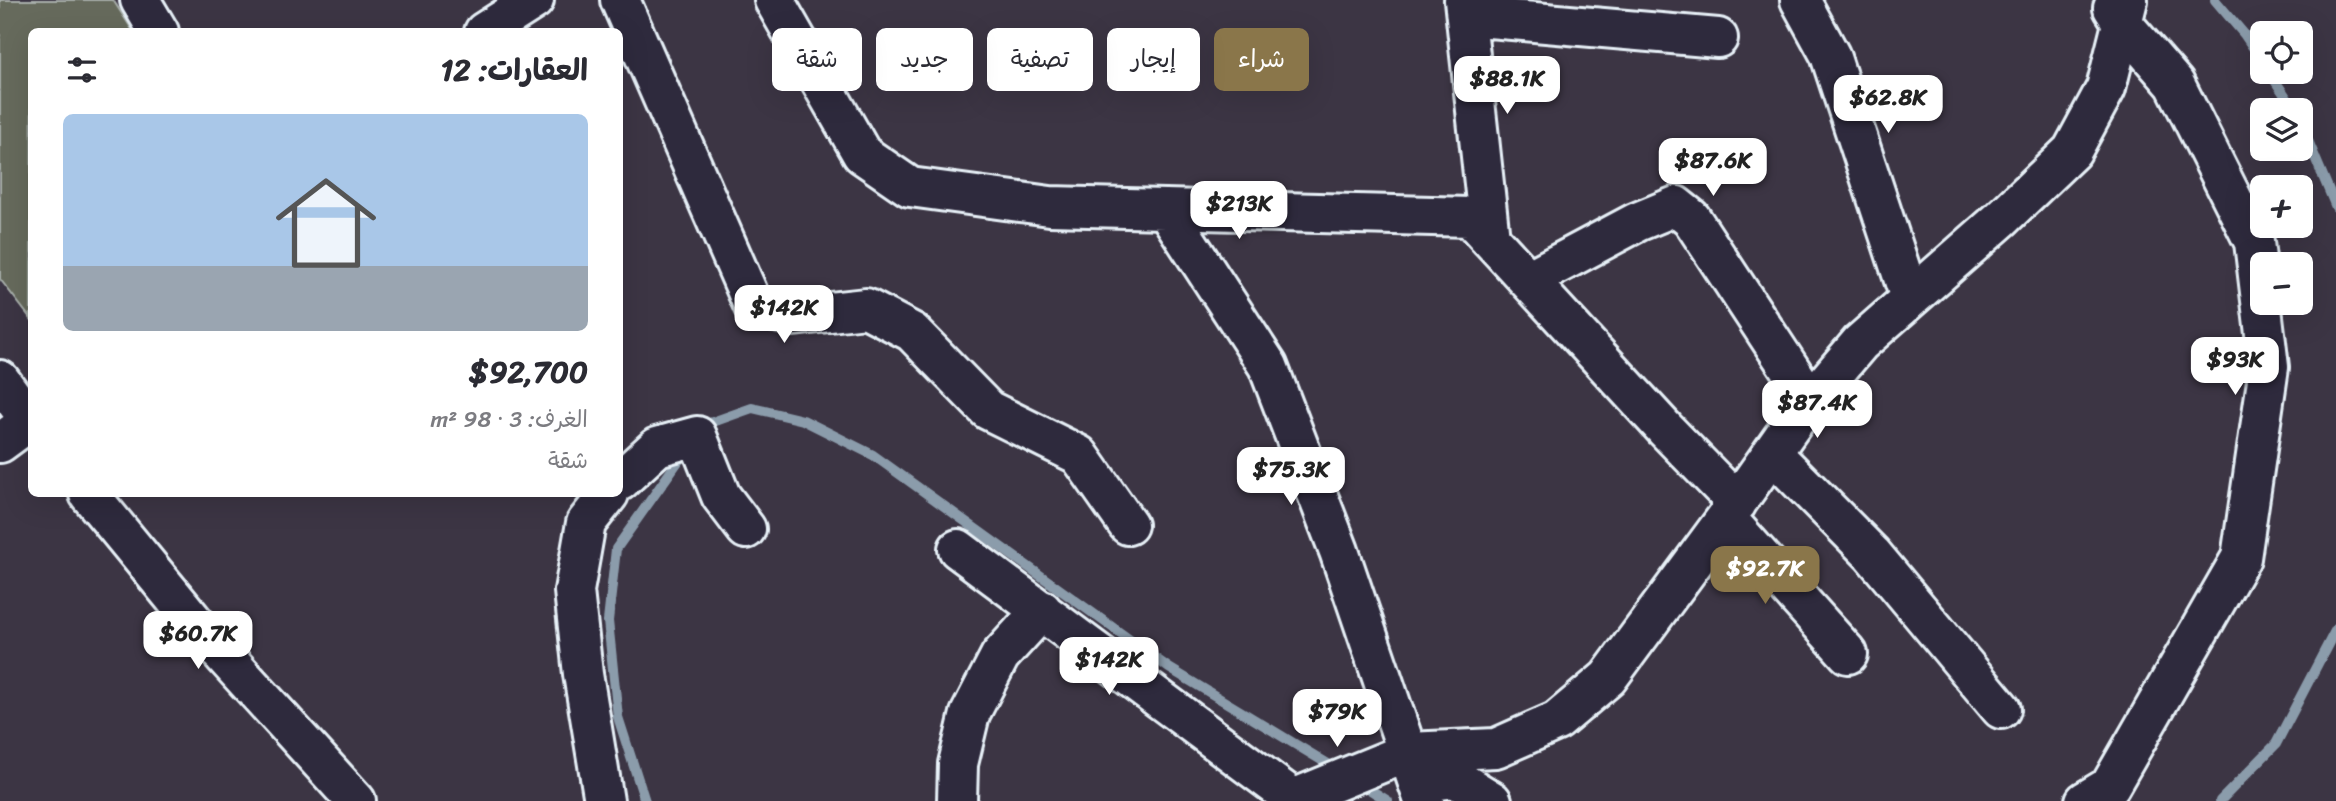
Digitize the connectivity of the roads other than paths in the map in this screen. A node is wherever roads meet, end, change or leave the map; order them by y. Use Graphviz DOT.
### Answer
graph roads {
  1 [pos="139,0"];
  2 [pos="534,0"];
  3 [pos="620,0"];
  4 [pos="774,0"];
  5 [pos="1800,0"];
  6 [pos="1465,8"];
  7 [pos="2120,8"];
  8 [pos="156,28"];
  9 [pos="490,28"];
  10 [pos="1718,38"];
  11 [pos="1166,209"];
  12 [pos="1490,239"];
  13 [pos="1528,280"];
  14 [pos="1910,298"];
  15 [pos="0,380"];
  16 [pos="1811,401"];
  17 [pos="28,417"];
  18 [pos="28,423"];
  19 [pos="0,443"];
  20 [pos="1772,453"];
  21 [pos="623,478"];
  22 [pos="91,497"];
  23 [pos="607,497"];
  24 [pos="1732,511"];
  25 [pos="1128,525"];
  26 [pos="746,529"];
  27 [pos="958,549"];
  28 [pos="1042,610"];
  29 [pos="1848,654"];
  30 [pos="2001,709"];
  31 [pos="1417,778"];
  32 [pos="1291,800"];
  33 [pos="356,801"];
  34 [pos="604,801"];
  35 [pos="957,801"];
  36 [pos="1492,801"];
  37 [pos="2085,801"];
  1 -- 8 [label="street"];
  2 -- 9 [label="street"];
  3 -- 25 [label="street"];
  4 -- 11 [label="street"];
  5 -- 14 [label="street"];
  6 -- 10 [label="street"];
  6 -- 12 [label="street"];
  7 -- 14 [label="street"];
  7 -- 37 [label="street"];
  11 -- 12 [label="street"];
  11 -- 31 [label="street"];
  12 -- 13 [label="street"];
  13 -- 16 [label="street"];
  13 -- 24 [label="street"];
  14 -- 16 [label="street"];
  15 -- 17 [label="street"];
  16 -- 20 [label="street"];
  18 -- 19 [label="street"];
  20 -- 24 [label="street"];
  20 -- 30 [label="street"];
  21 -- 26 [label="street"];
  22 -- 33 [label="street"];
  23 -- 34 [label="street"];
  24 -- 29 [label="street"];
  24 -- 31 [label="street"];
  27 -- 28 [label="street"];
  28 -- 32 [label="street"];
  28 -- 35 [label="street"];
  31 -- 32 [label="street"];
  31 -- 36 [label="street"];
}
